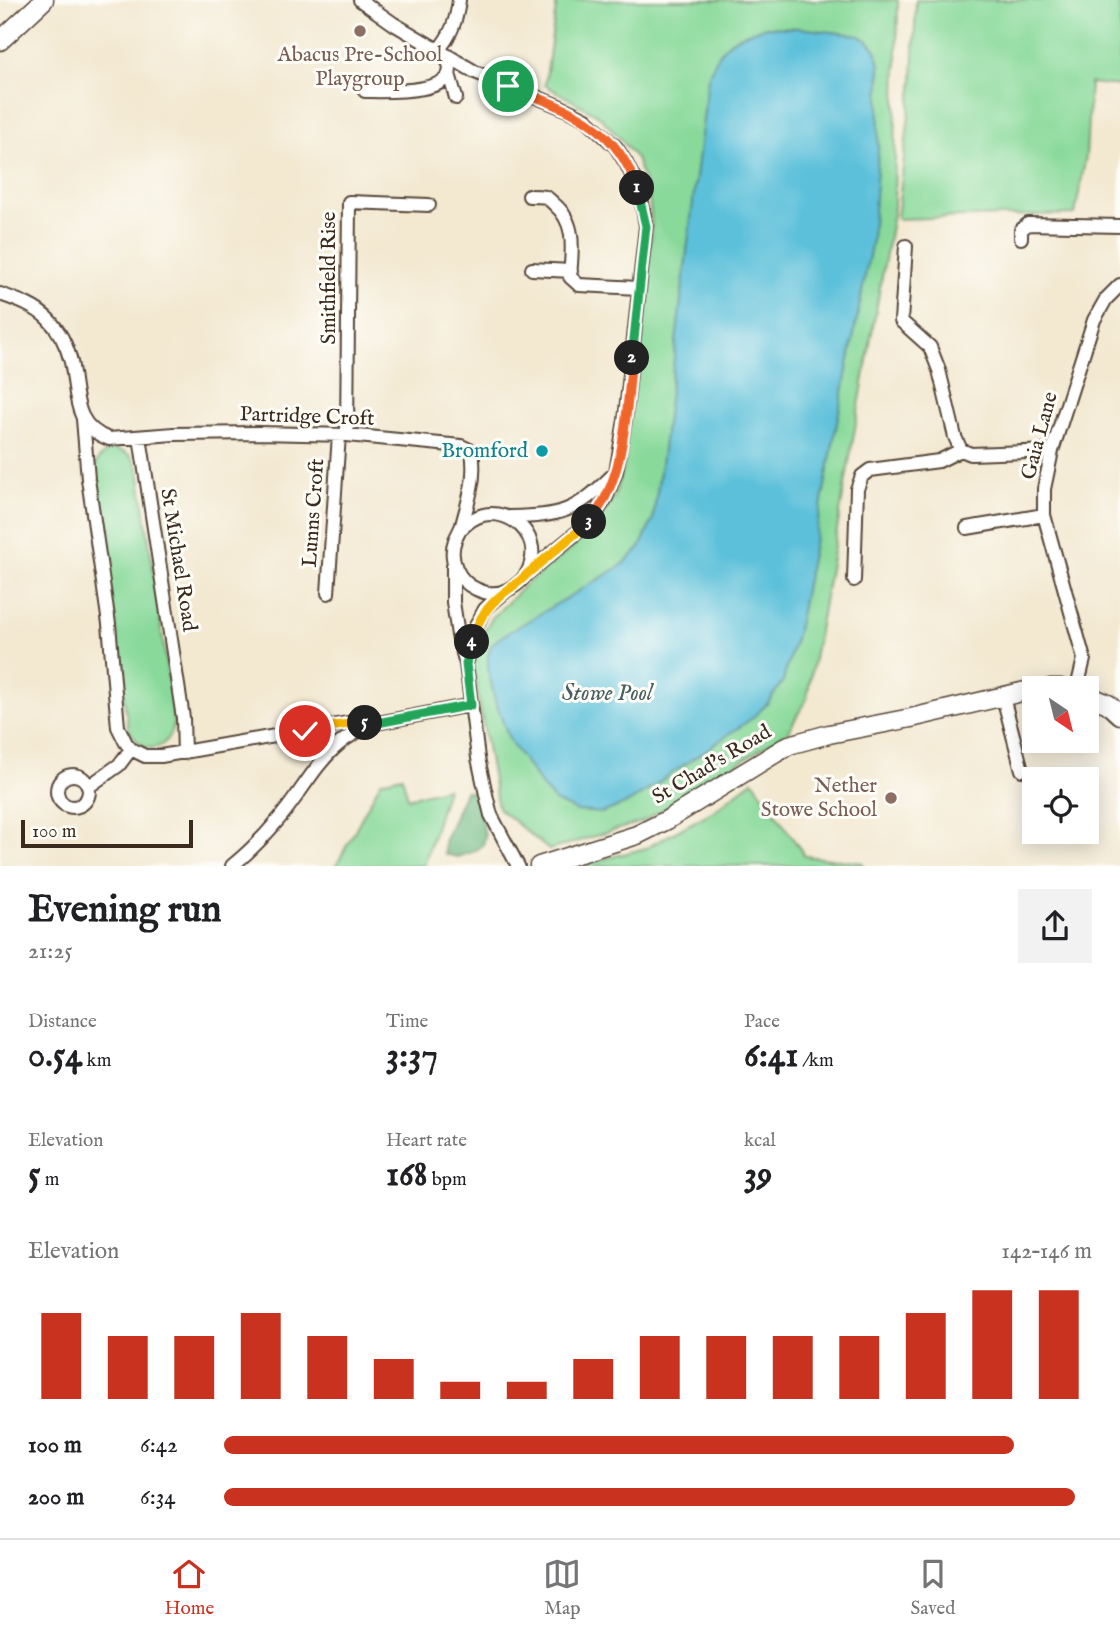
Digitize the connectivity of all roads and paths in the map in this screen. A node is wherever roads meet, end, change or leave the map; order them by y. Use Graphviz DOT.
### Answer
graph roads {
  1 [pos="44,0"];
  2 [pos="360,0"];
  3 [pos="459,0"];
  4 [pos="0,41"];
  5 [pos="440,52"];
  6 [pos="449,74"];
  7 [pos="365,91"];
  8 [pos="456,98"];
  9 [pos="529,196"];
  10 [pos="429,205"];
  11 [pos="1120,226"];
  12 [pos="1021,238"];
  13 [pos="906,246"];
  14 [pos="532,269"];
  15 [pos="571,271"];
  16 [pos="1120,285"];
  17 [pos="639,288"];
  18 [pos="0,294"];
  19 [pos="83,418"];
  20 [pos="343,435"];
  21 [pos="140,437"];
  22 [pos="961,450"];
  23 [pos="1052,451"];
  24 [pos="616,472"];
  25 [pos="471,488"];
  26 [pos="488,515"];
  27 [pos="1044,515"];
  28 [pos="510,517"];
  29 [pos="967,528"];
  30 [pos="461,529"];
  31 [pos="453,562"];
  32 [pos="527,574"];
  33 [pos="854,580"];
  34 [pos="506,591"];
  35 [pos="328,593"];
  36 [pos="466,664"];
  37 [pos="1079,676"];
  38 [pos="1022,692"];
  39 [pos="1003,697"];
  40 [pos="1099,700"];
  41 [pos="471,705"];
  42 [pos="1120,715"];
  43 [pos="372,724"];
  44 [pos="305,731"];
  45 [pos="131,750"];
  46 [pos="184,752"];
  47 [pos="325,758"];
  48 [pos="1022,770"];
  49 [pos="88,787"];
  50 [pos="232,866"];
  51 [pos="518,866"];
  52 [pos="539,866"];
  1 -- 4 [label="street"];
  2 -- 5 [label="street"];
  3 -- 5 [label="street"];
  5 -- 6 [label="street"];
  5 -- 17 [label="street"];
  6 -- 7 [label="street"];
  6 -- 8 [label="street"];
  9 -- 15 [label="street"];
  10 -- 20 [label="street, Smithfield Rise"];
  11 -- 12 [label="street"];
  13 -- 22 [label="street"];
  14 -- 15 [label="street"];
  15 -- 17 [label="street"];
  16 -- 23 [label="street, Gaia Lane"];
  17 -- 24 [label="street"];
  18 -- 19 [label="street"];
  19 -- 21 [label="street"];
  19 -- 45 [label="street"];
  20 -- 21 [label="street, Partridge Croft"];
  20 -- 25 [label="street, Partridge Croft"];
  20 -- 35 [label="street, Lunns Croft"];
  21 -- 46 [label="street, St Michael Road"];
  22 -- 23 [label="street"];
  22 -- 33 [label="street"];
  23 -- 27 [label="street, Gaia Lane"];
  24 -- 28 [label="street"];
  24 -- 32 [label="street"];
  25 -- 26 [label="street"];
  25 -- 30 [label="street"];
  26 -- 28 [label="street"];
  26 -- 30 [label="street"];
  27 -- 29 [label="street"];
  27 -- 37 [label="street, Gaia Lane"];
  28 -- 32 [label="street"];
  30 -- 31 [label="street"];
  31 -- 34 [label="street"];
  31 -- 36 [label="street"];
  32 -- 34 [label="street"];
  34 -- 36 [label="street"];
  36 -- 41 [label="street"];
  38 -- 39 [label="street, St Chad's Road"];
  39 -- 48 [label="street"];
  39 -- 52 [label="street, St Chad's Road"];
  40 -- 42 [label="street"];
  41 -- 43 [label="street"];
  41 -- 51 [label="street"];
  43 -- 44 [label="street"];
  43 -- 47 [label="street"];
  44 -- 46 [label="street"];
  44 -- 47 [label="street"];
  45 -- 46 [label="street"];
  45 -- 49 [label="street"];
  47 -- 50 [label="street"];
}
